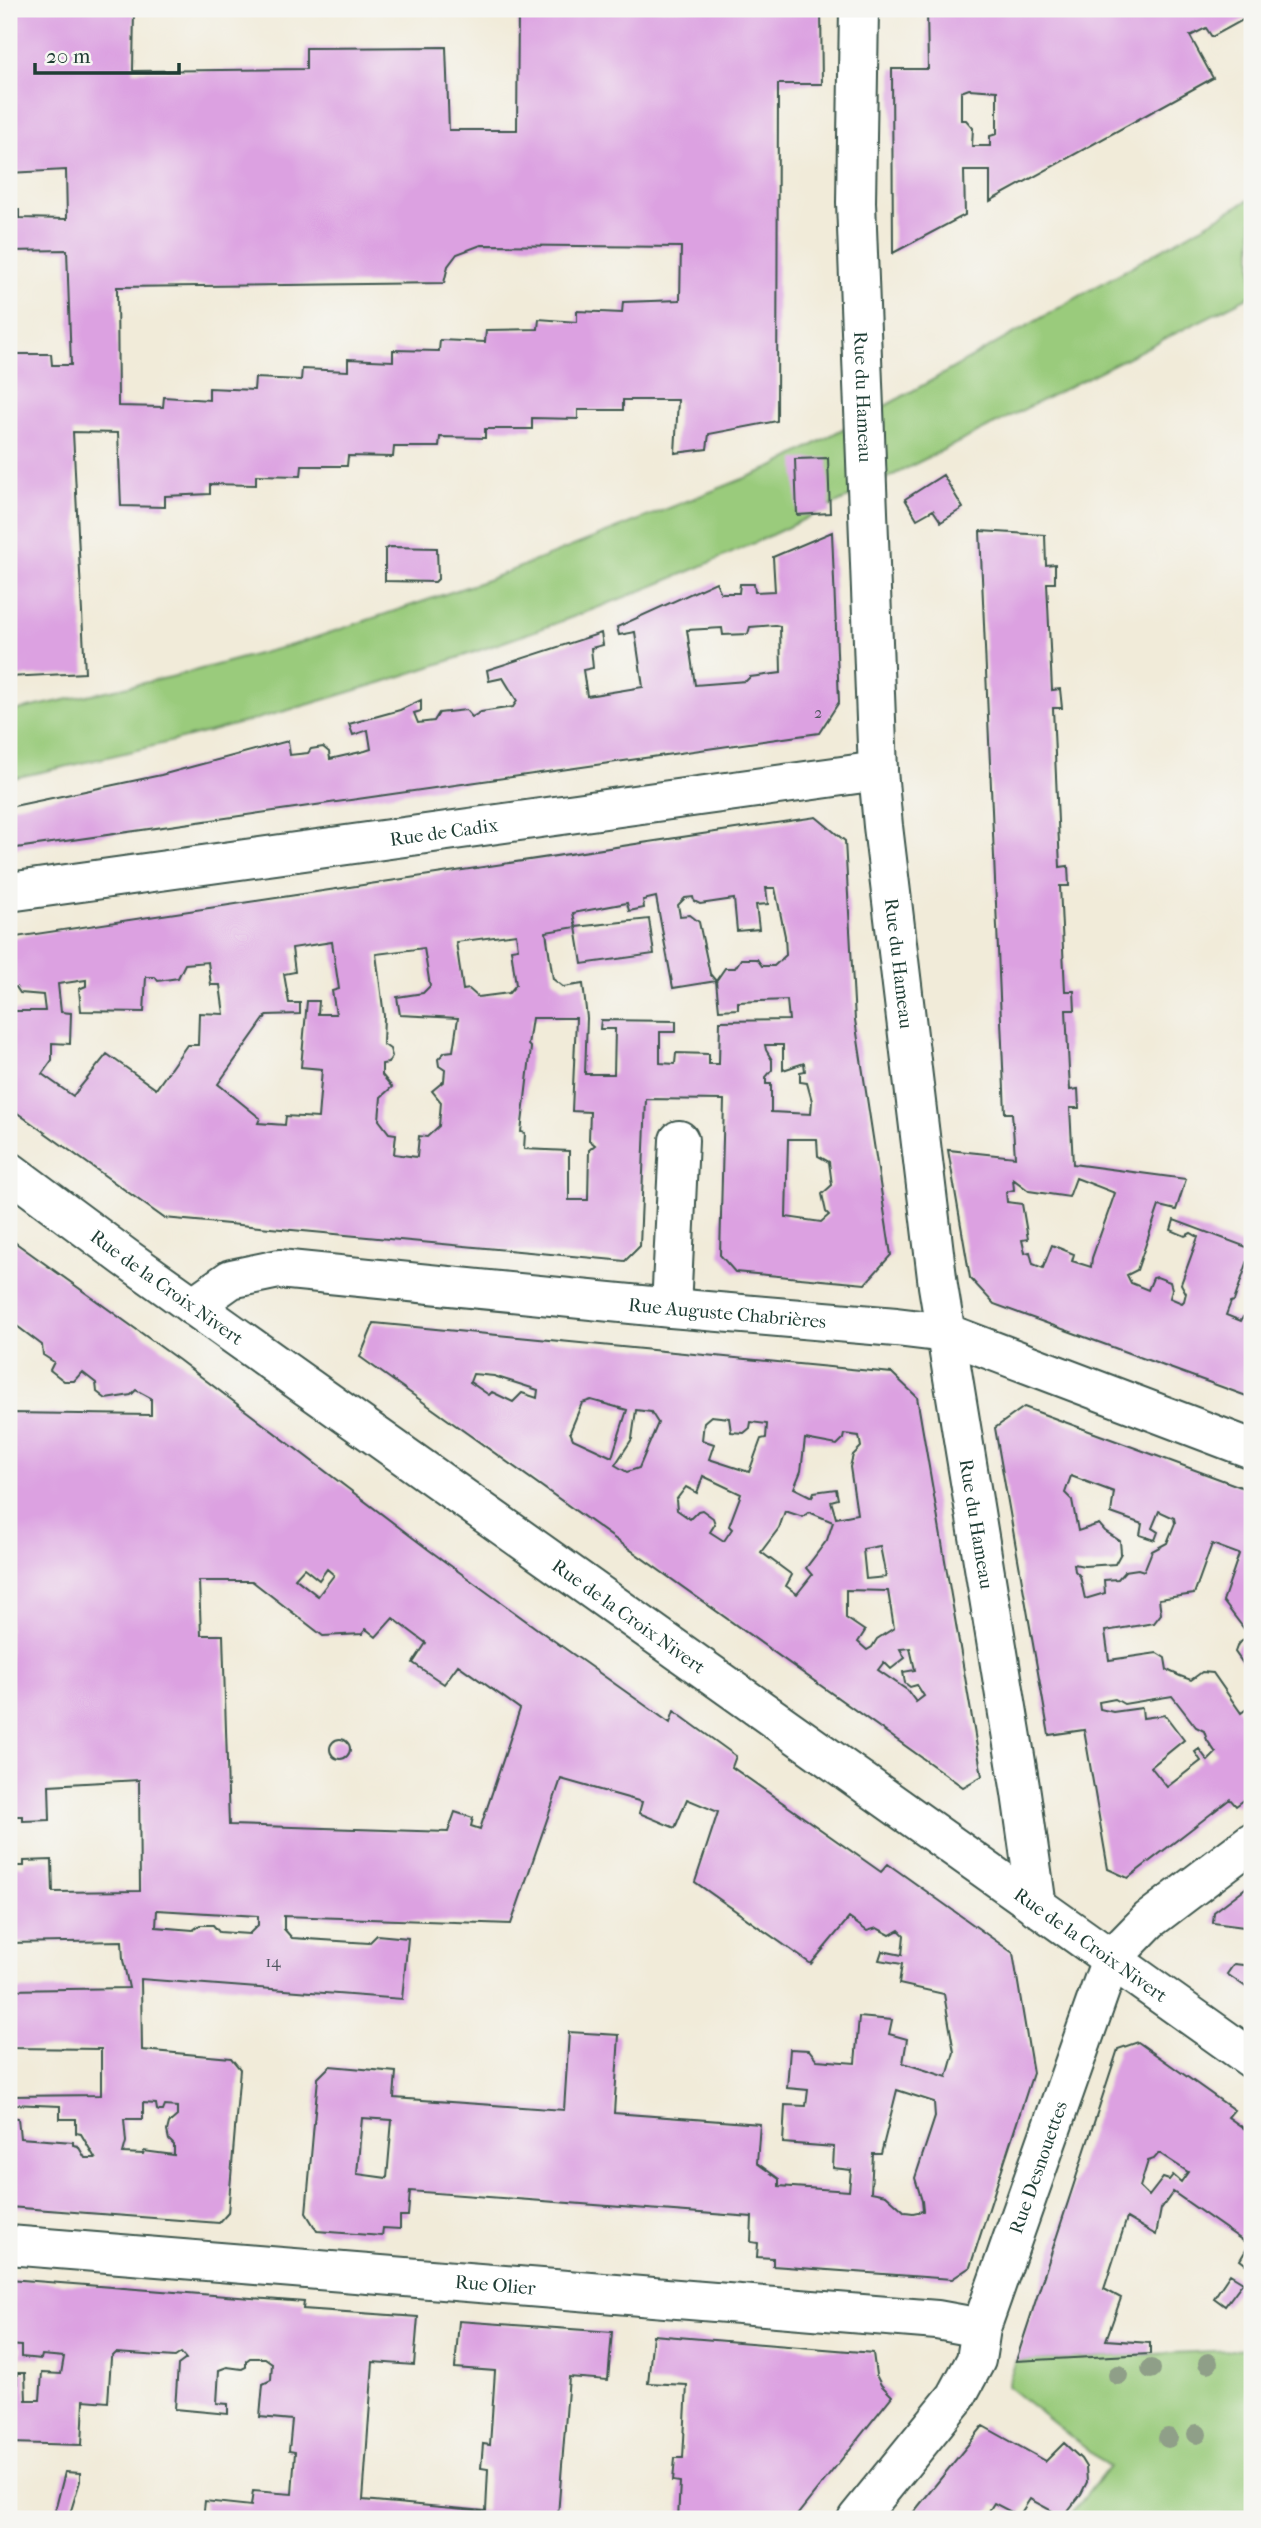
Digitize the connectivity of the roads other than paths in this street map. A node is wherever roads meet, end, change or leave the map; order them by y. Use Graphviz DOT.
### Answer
graph roads {
  1 [pos="859,9"];
  2 [pos="878,771"];
  3 [pos="9,892"];
  4 [pos="679,1140"];
  5 [pos="9,1171"];
  6 [pos="193,1306"];
  7 [pos="671,1308"];
  8 [pos="946,1333"];
  9 [pos="1252,1449"];
  10 [pos="1252,1842"];
  11 [pos="1037,1907"];
  12 [pos="1111,1959"];
  13 [pos="1252,2059"];
  14 [pos="9,2245"];
  15 [pos="981,2329"];
  16 [pos="857,2519"];
  1 -- 2 [label="street, Rue du Hameau"];
  2 -- 3 [label="street, Rue de Cadix"];
  2 -- 8 [label="street, Rue du Hameau"];
  4 -- 7 [label="street"];
  5 -- 6 [label="street, Rue de la Croix Nivert"];
  6 -- 7 [label="street, Rue Auguste Chabrières"];
  6 -- 11 [label="street, Rue de la Croix Nivert"];
  7 -- 8 [label="street, Rue Auguste Chabrières"];
  8 -- 9 [label="street, Rue Auguste Chabrières"];
  8 -- 11 [label="street, Rue du Hameau"];
  10 -- 12 [label="street, Rue Desnouettes"];
  11 -- 12 [label="street, Rue de la Croix Nivert"];
  12 -- 13 [label="street, Rue de la Croix Nivert"];
  12 -- 15 [label="street, Rue Desnouettes"];
  14 -- 15 [label="street, Rue Olier"];
  15 -- 16 [label="street, Rue Desnouettes"];
}
